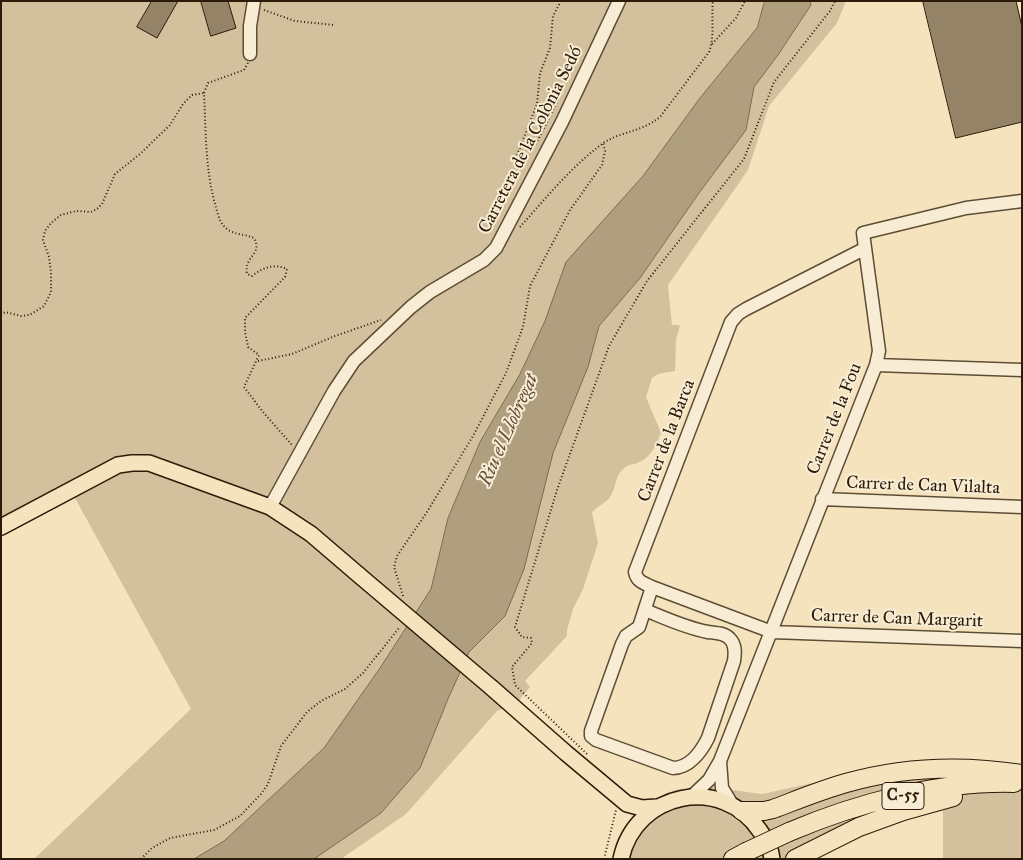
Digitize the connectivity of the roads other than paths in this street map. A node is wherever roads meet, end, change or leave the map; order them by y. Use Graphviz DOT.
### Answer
graph roads {
  1 [pos="619,1"];
  2 [pos="253,2"];
  3 [pos="250,54"];
  4 [pos="1022,201"];
  5 [pos="864,250"];
  6 [pos="876,365"];
  7 [pos="1022,370"];
  8 [pos="822,499"];
  9 [pos="1022,507"];
  10 [pos="270,508"];
  11 [pos="1,527"];
  12 [pos="652,587"];
  13 [pos="644,610"];
  14 [pos="772,632"];
  15 [pos="1022,641"];
  16 [pos="720,761"];
  17 [pos="1022,774"];
  18 [pos="1022,783"];
  19 [pos="1022,790"];
  20 [pos="691,797"];
  21 [pos="619,798"];
  22 [pos="657,807"];
  23 [pos="738,808"];
  24 [pos="631,833"];
  25 [pos="740,855"];
  26 [pos="621,859"];
  27 [pos="772,859"];
  28 [pos="795,859"];
  1 -- 10 [label="street, Carretera de la Colònia Sedó"];
  2 -- 3 [label="street"];
  4 -- 5 [label="street, Carrer de la Fou"];
  5 -- 6 [label="street, Carrer de la Fou"];
  5 -- 12 [label="street, Carrer de la Barca"];
  6 -- 7 [label="street"];
  6 -- 8 [label="street, Carrer de la Fou"];
  8 -- 9 [label="street, Carrer de Can Vilalta"];
  8 -- 14 [label="street, Carrer de la Fou"];
  10 -- 11 [label="main road"];
  10 -- 21 [label="main road, bridge"];
  12 -- 13 [label="street"];
  12 -- 14 [label="street, Carrer de la Barca"];
  13 -- 13 [label="street"];
  14 -- 15 [label="street, Carrer de Can Margarit"];
  14 -- 16 [label="street, Carrer de la Fou"];
  16 -- 20 [label="street, Carrer de la Fou"];
  16 -- 23 [label="street, Carrer de la Fou"];
  17 -- 23 [label="highway"];
  18 -- 25 [label="highway, C-55, bridge"];
  19 -- 28 [label="highway"];
  20 -- 22 [label="main road"];
  20 -- 23 [label="main road"];
  21 -- 22 [label="main road"];
  21 -- 24 [label="main road"];
  22 -- 24 [label="main road"];
  23 -- 27 [label="main road"];
  24 -- 26 [label="main road"];
}
